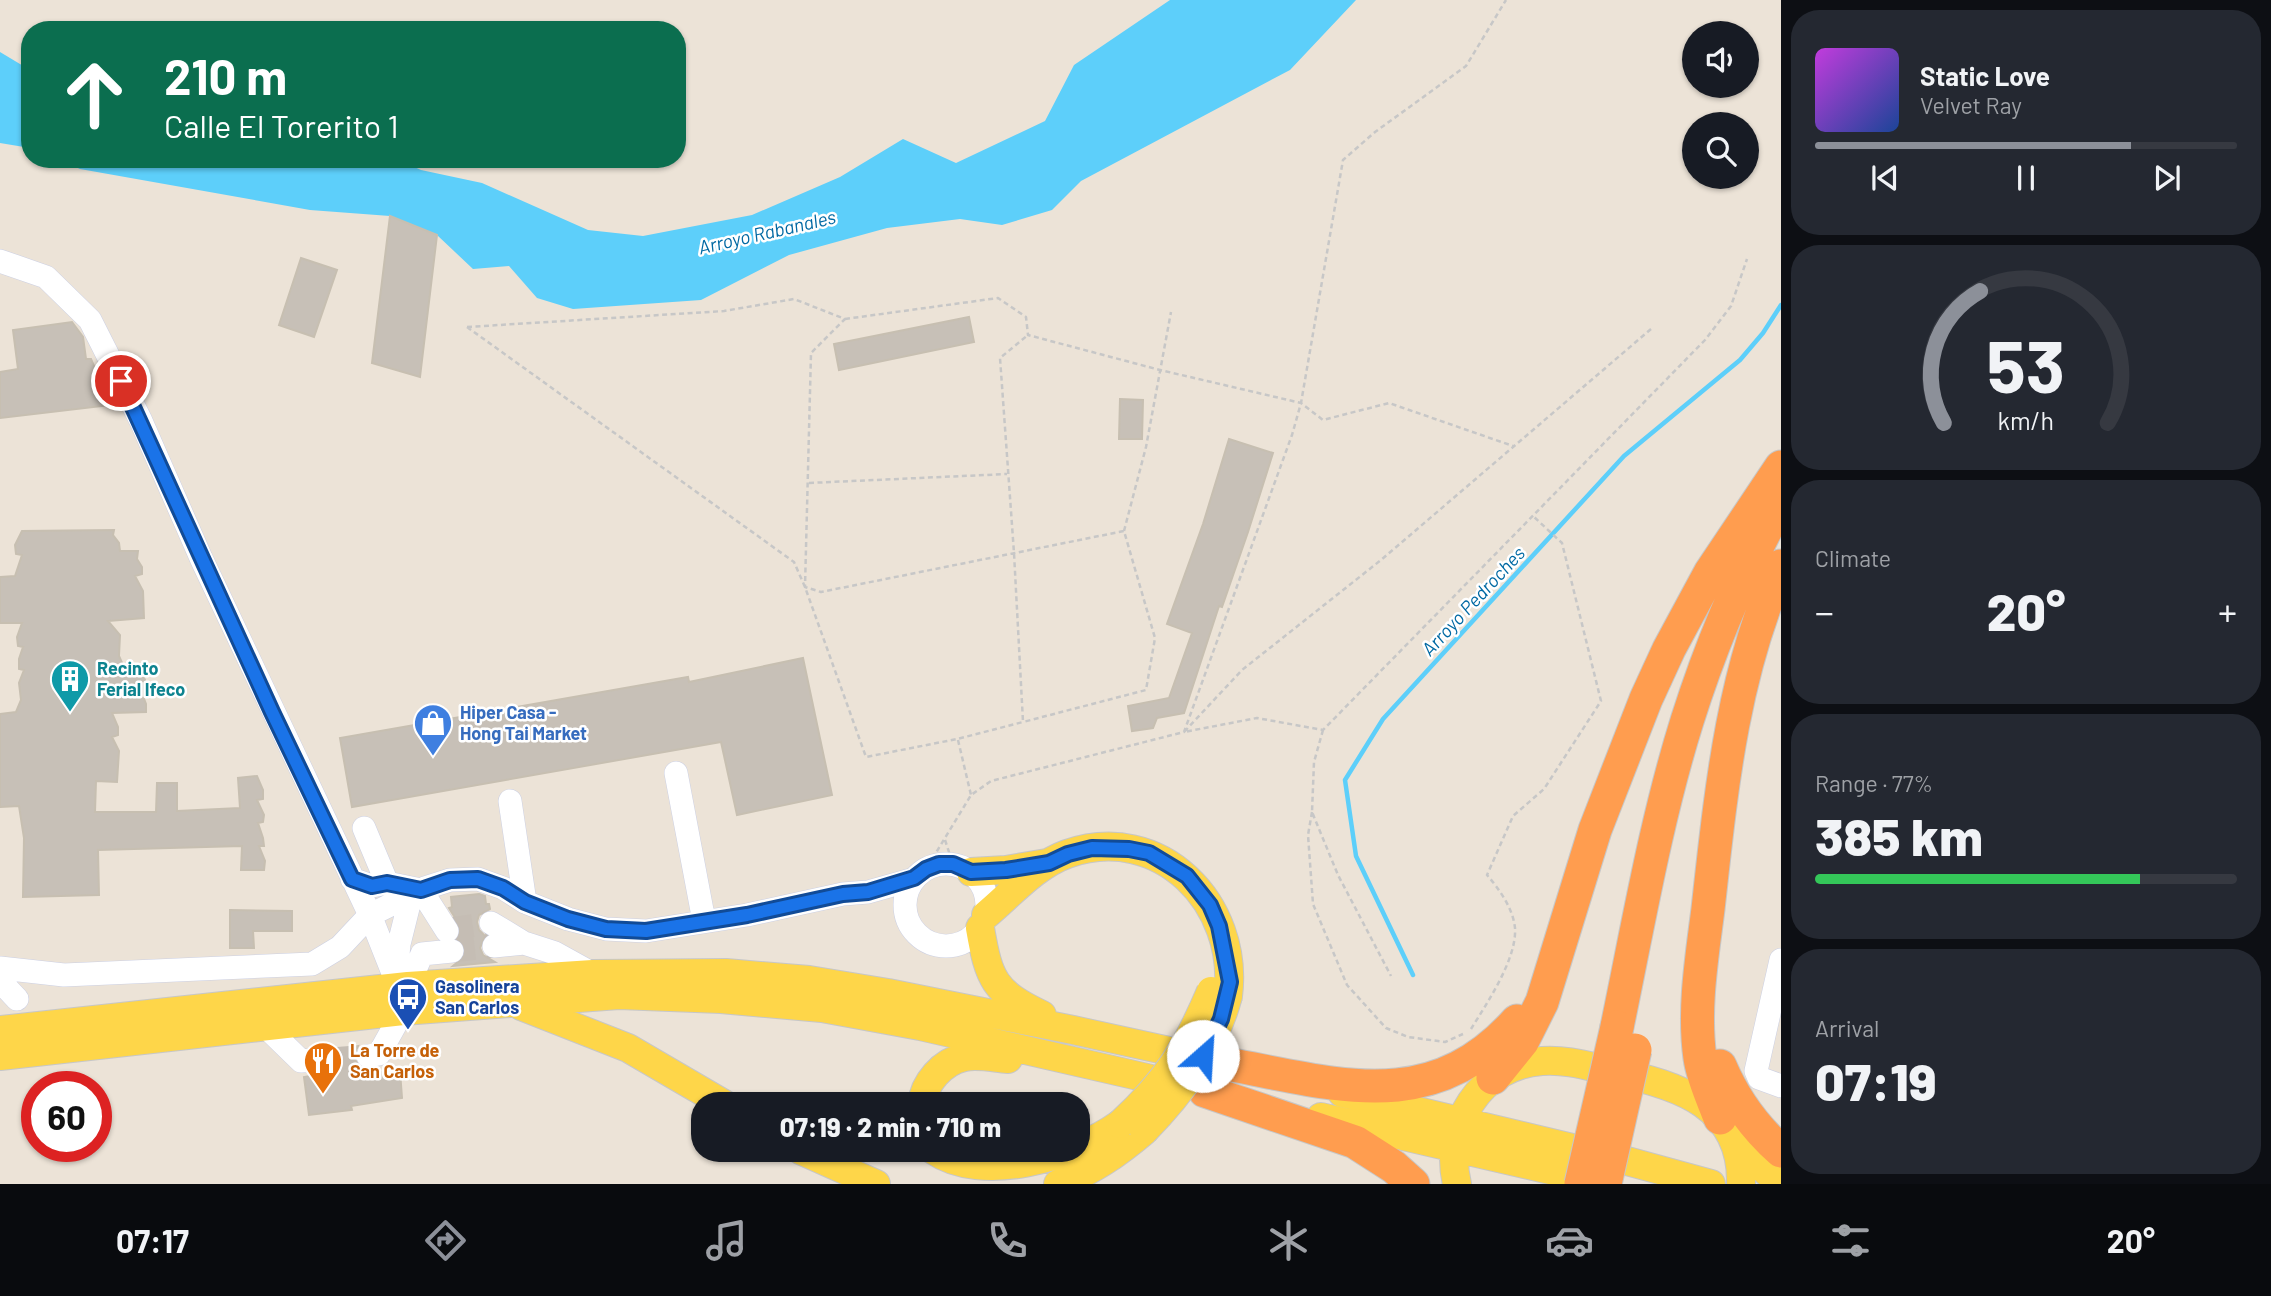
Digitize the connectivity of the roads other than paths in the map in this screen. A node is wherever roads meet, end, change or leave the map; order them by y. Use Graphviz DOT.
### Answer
graph roads {
  1 [pos="0,261"];
  2 [pos="1781,467"];
  3 [pos="1781,502"];
  4 [pos="1781,545"];
  5 [pos="1781,566"];
  6 [pos="676,773"];
  7 [pos="510,801"];
  8 [pos="364,828"];
  9 [pos="1049,863"];
  10 [pos="962,868"];
  11 [pos="920,874"];
  12 [pos="352,879"];
  13 [pos="387,883"];
  14 [pos="868,892"];
  15 [pos="416,893"];
  16 [pos="525,902"];
  17 [pos="905,908"];
  18 [pos="370,915"];
  19 [pos="704,921"];
  20 [pos="983,922"];
  21 [pos="492,935"];
  22 [pos="1781,960"];
  23 [pos="0,968"];
  24 [pos="593,974"];
  25 [pos="0,981"];
  26 [pos="1549,981"];
  27 [pos="401,991"];
  28 [pos="1699,995"];
  29 [pos="17,999"];
  30 [pos="512,1003"];
  31 [pos="265,1026"];
  32 [pos="4,1028"];
  33 [pos="1073,1030"];
  34 [pos="1628,1030"];
  35 [pos="0,1056"];
  36 [pos="368,1056"];
  37 [pos="1059,1056"];
  38 [pos="331,1059"];
  39 [pos="1227,1064"];
  40 [pos="1493,1078"];
  41 [pos="1781,1086"];
  42 [pos="1205,1091"];
  43 [pos="703,1092"];
  44 [pos="926,1092"];
  45 [pos="1355,1125"];
  46 [pos="1725,1125"];
  47 [pos="1132,1128"];
  48 [pos="1457,1136"];
  49 [pos="1090,1145"];
  50 [pos="1781,1151"];
  51 [pos="827,1162"];
  52 [pos="946,1162"];
  53 [pos="1048,1162"];
  54 [pos="1781,1183"];
  55 [pos="876,1184"];
  56 [pos="1058,1184"];
  57 [pos="1413,1184"];
  58 [pos="1450,1184"];
  59 [pos="1457,1184"];
  60 [pos="1581,1184"];
  61 [pos="1605,1184"];
  62 [pos="1612,1184"];
  63 [pos="1712,1184"];
  64 [pos="1741,1184"];
  1 -- 12 [label="street"];
  2 -- 26 [label="highway"];
  3 -- 34 [label="highway"];
  4 -- 34 [label="highway"];
  5 -- 28 [label="highway"];
  6 -- 19 [label="street"];
  7 -- 16 [label="street"];
  8 -- 13 [label="street"];
  9 -- 10 [label="main road"];
  9 -- 20 [label="main road"];
  9 -- 47 [label="main road, bridge"];
  10 -- 11 [label="street"];
  10 -- 20 [label="street"];
  11 -- 14 [label="street"];
  11 -- 17 [label="street"];
  12 -- 13 [label="street"];
  12 -- 18 [label="street"];
  13 -- 15 [label="street"];
  14 -- 17 [label="street"];
  14 -- 19 [label="street"];
  15 -- 16 [label="street"];
  15 -- 18 [label="street"];
  15 -- 27 [label="street"];
  15 -- 27 [label="street"];
  16 -- 19 [label="street"];
  17 -- 20 [label="street"];
  18 -- 23 [label="street"];
  18 -- 27 [label="street"];
  20 -- 33 [label="main road"];
  21 -- 24 [label="street"];
  22 -- 41 [label="street"];
  24 -- 27 [label="main road"];
  24 -- 33 [label="main road"];
  25 -- 29 [label="street"];
  26 -- 39 [label="highway"];
  26 -- 40 [label="highway"];
  27 -- 30 [label="main road"];
  27 -- 31 [label="main road"];
  27 -- 32 [label="main road"];
  27 -- 36 [label="street"];
  28 -- 46 [label="highway"];
  28 -- 50 [label="highway"];
  30 -- 37 [label="main road"];
  30 -- 43 [label="main road"];
  31 -- 35 [label="main road"];
  31 -- 38 [label="street"];
  33 -- 39 [label="main road"];
  34 -- 60 [label="highway, bridge"];
  34 -- 61 [label="highway, bridge"];
  37 -- 42 [label="main road"];
  37 -- 44 [label="main road"];
  39 -- 48 [label="main road"];
  40 -- 46 [label="main road"];
  40 -- 48 [label="main road"];
  42 -- 45 [label="main road"];
  42 -- 57 [label="highway"];
  45 -- 48 [label="main road"];
  45 -- 58 [label="main road"];
  46 -- 54 [label="main road"];
  46 -- 64 [label="main road"];
  47 -- 49 [label="main road"];
  47 -- 56 [label="main road"];
  48 -- 59 [label="main road"];
  48 -- 62 [label="main road"];
  48 -- 63 [label="main road"];
  51 -- 55 [label="main road"];
  52 -- 53 [label="main road"];
}
